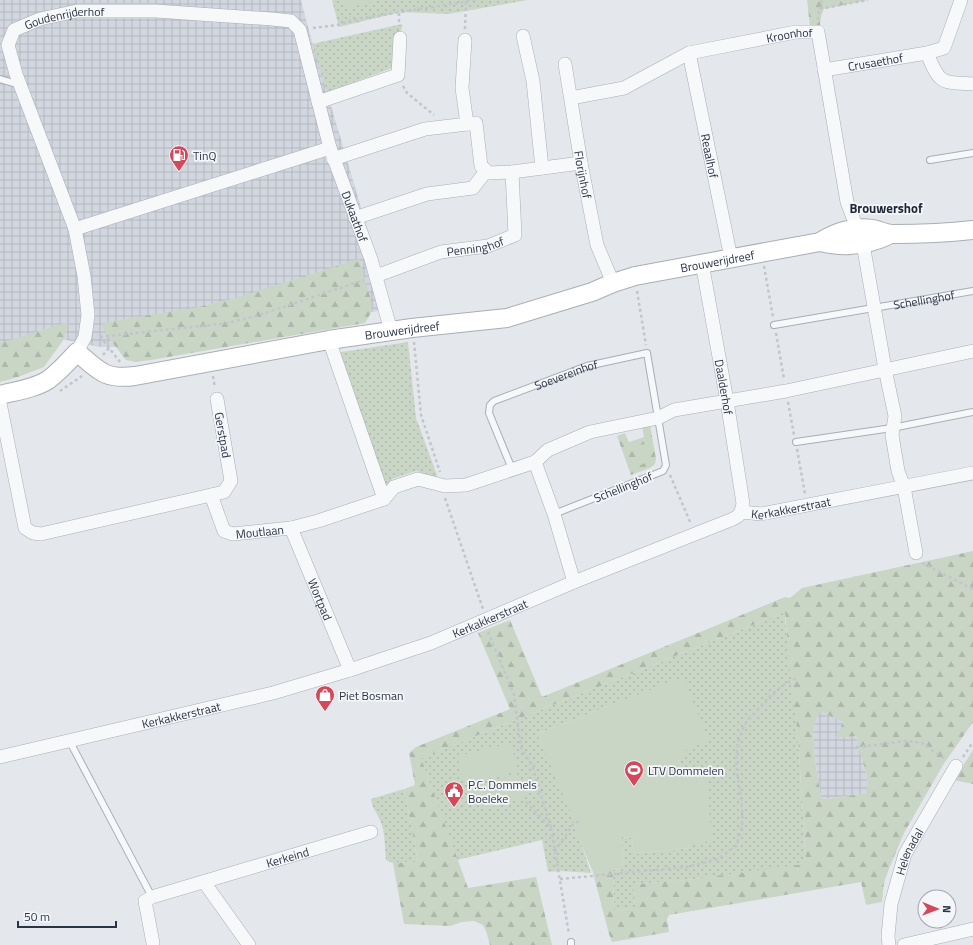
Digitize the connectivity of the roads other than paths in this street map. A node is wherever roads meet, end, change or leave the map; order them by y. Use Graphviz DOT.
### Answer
graph roads {
  1 [pos="961,0"];
  2 [pos="300,30"];
  3 [pos="523,36"];
  4 [pos="400,38"];
  5 [pos="464,40"];
  6 [pos="688,53"];
  7 [pos="927,54"];
  8 [pos="565,64"];
  9 [pos="824,70"];
  10 [pos="0,79"];
  11 [pos="973,84"];
  12 [pos="20,85"];
  13 [pos="571,98"];
  14 [pos="318,102"];
  15 [pos="467,124"];
  16 [pos="331,153"];
  17 [pos="973,153"];
  18 [pos="930,160"];
  19 [pos="581,163"];
  20 [pos="542,168"];
  21 [pos="486,170"];
  22 [pos="512,172"];
  23 [pos="356,218"];
  24 [pos="75,229"];
  25 [pos="973,230"];
  26 [pos="860,236"];
  27 [pos="731,258"];
  28 [pos="702,263"];
  29 [pos="376,276"];
  30 [pos="613,283"];
  31 [pos="973,291"];
  32 [pos="874,306"];
  33 [pos="774,325"];
  34 [pos="391,331"];
  35 [pos="329,340"];
  36 [pos="973,351"];
  37 [pos="77,352"];
  38 [pos="885,369"];
  39 [pos="0,395"];
  40 [pos="217,399"];
  41 [pos="727,401"];
  42 [pos="0,403"];
  43 [pos="973,412"];
  44 [pos="658,418"];
  45 [pos="892,428"];
  46 [pos="796,442"];
  47 [pos="535,462"];
  48 [pos="512,469"];
  49 [pos="973,473"];
  50 [pos="904,487"];
  51 [pos="211,495"];
  52 [pos="384,499"];
  53 [pos="741,512"];
  54 [pos="554,514"];
  55 [pos="291,528"];
  56 [pos="917,557"];
  57 [pos="574,582"];
  58 [pos="350,670"];
  59 [pos="69,740"];
  60 [pos="0,757"];
  61 [pos="956,766"];
  62 [pos="371,832"];
  63 [pos="204,882"];
  64 [pos="152,897"];
  65 [pos="973,929"];
  66 [pos="153,943"];
  67 [pos="249,945"];
  68 [pos="889,945"];
  69 [pos="904,945"];
  1 -- 7 [label="street, Crusaethof"];
  2 -- 12 [label="street, Goudenrijderhof"];
  2 -- 14 [label="street, Dukaathof"];
  3 -- 20 [label="street"];
  4 -- 14 [label="street"];
  5 -- 15 [label="street"];
  6 -- 9 [label="street, Kroonhof"];
  6 -- 13 [label="street, Kroonhof"];
  6 -- 27 [label="street, Reaalhof"];
  7 -- 9 [label="street, Crusaethof"];
  7 -- 11 [label="street"];
  8 -- 13 [label="street, Florijnhof"];
  9 -- 26 [label="street, Kroonhof"];
  10 -- 12 [label="lane"];
  12 -- 24 [label="street, Goudenrijderhof"];
  13 -- 19 [label="street, Florijnhof"];
  14 -- 16 [label="street, Dukaathof"];
  15 -- 16 [label="street"];
  15 -- 21 [label="street"];
  16 -- 23 [label="street, Dukaathof"];
  16 -- 24 [label="street"];
  17 -- 18 [label="lane"];
  19 -- 20 [label="street"];
  19 -- 30 [label="street, Florijnhof"];
  20 -- 22 [label="street"];
  21 -- 22 [label="street"];
  21 -- 23 [label="street"];
  22 -- 29 [label="street, Penninghof"];
  23 -- 29 [label="street, Dukaathof"];
  24 -- 37 [label="street, Goudenrijderhof"];
  25 -- 26 [label="street, Brouwerijdreef"];
  26 -- 27 [label="street, Brouwerijdreef"];
  26 -- 32 [label="street"];
  27 -- 28 [label="street, Brouwerijdreef"];
  28 -- 30 [label="street, Brouwerijdreef"];
  28 -- 41 [label="street, Daalderhof"];
  29 -- 34 [label="street, Dukaathof"];
  30 -- 34 [label="street, Brouwerijdreef"];
  31 -- 32 [label="lane, Schellinghof"];
  32 -- 33 [label="lane, Schellinghof"];
  32 -- 38 [label="street"];
  34 -- 35 [label="street, Brouwerijdreef"];
  35 -- 37 [label="street, Brouwerijdreef"];
  35 -- 52 [label="street"];
  36 -- 38 [label="street"];
  37 -- 39 [label="street"];
  38 -- 41 [label="street"];
  38 -- 45 [label="street"];
  40 -- 51 [label="street, Gerstpad"];
  41 -- 44 [label="street"];
  41 -- 53 [label="street, Daalderhof"];
  42 -- 51 [label="street"];
  43 -- 45 [label="lane"];
  44 -- 47 [label="street"];
  44 -- 48 [label="lane, Soevereinhof"];
  44 -- 54 [label="lane, Schellinghof"];
  45 -- 46 [label="lane"];
  45 -- 50 [label="street"];
  47 -- 48 [label="street"];
  47 -- 54 [label="street"];
  48 -- 52 [label="street"];
  49 -- 50 [label="street, Kerkakkerstraat"];
  50 -- 53 [label="street, Kerkakkerstraat"];
  50 -- 56 [label="street"];
  51 -- 55 [label="street, Moutlaan"];
  52 -- 55 [label="street, Moutlaan"];
  53 -- 57 [label="street, Kerkakkerstraat"];
  54 -- 57 [label="street"];
  55 -- 58 [label="street, Wortpad"];
  57 -- 58 [label="street, Kerkakkerstraat"];
  58 -- 59 [label="street, Kerkakkerstraat"];
  59 -- 60 [label="street, Kerkakkerstraat"];
  59 -- 64 [label="lane"];
  61 -- 68 [label="street, Helenadal"];
  62 -- 63 [label="street, Kerkeind"];
  63 -- 64 [label="street, Kerkeind"];
  63 -- 67 [label="street"];
  64 -- 66 [label="street"];
  65 -- 69 [label="street"];
}
